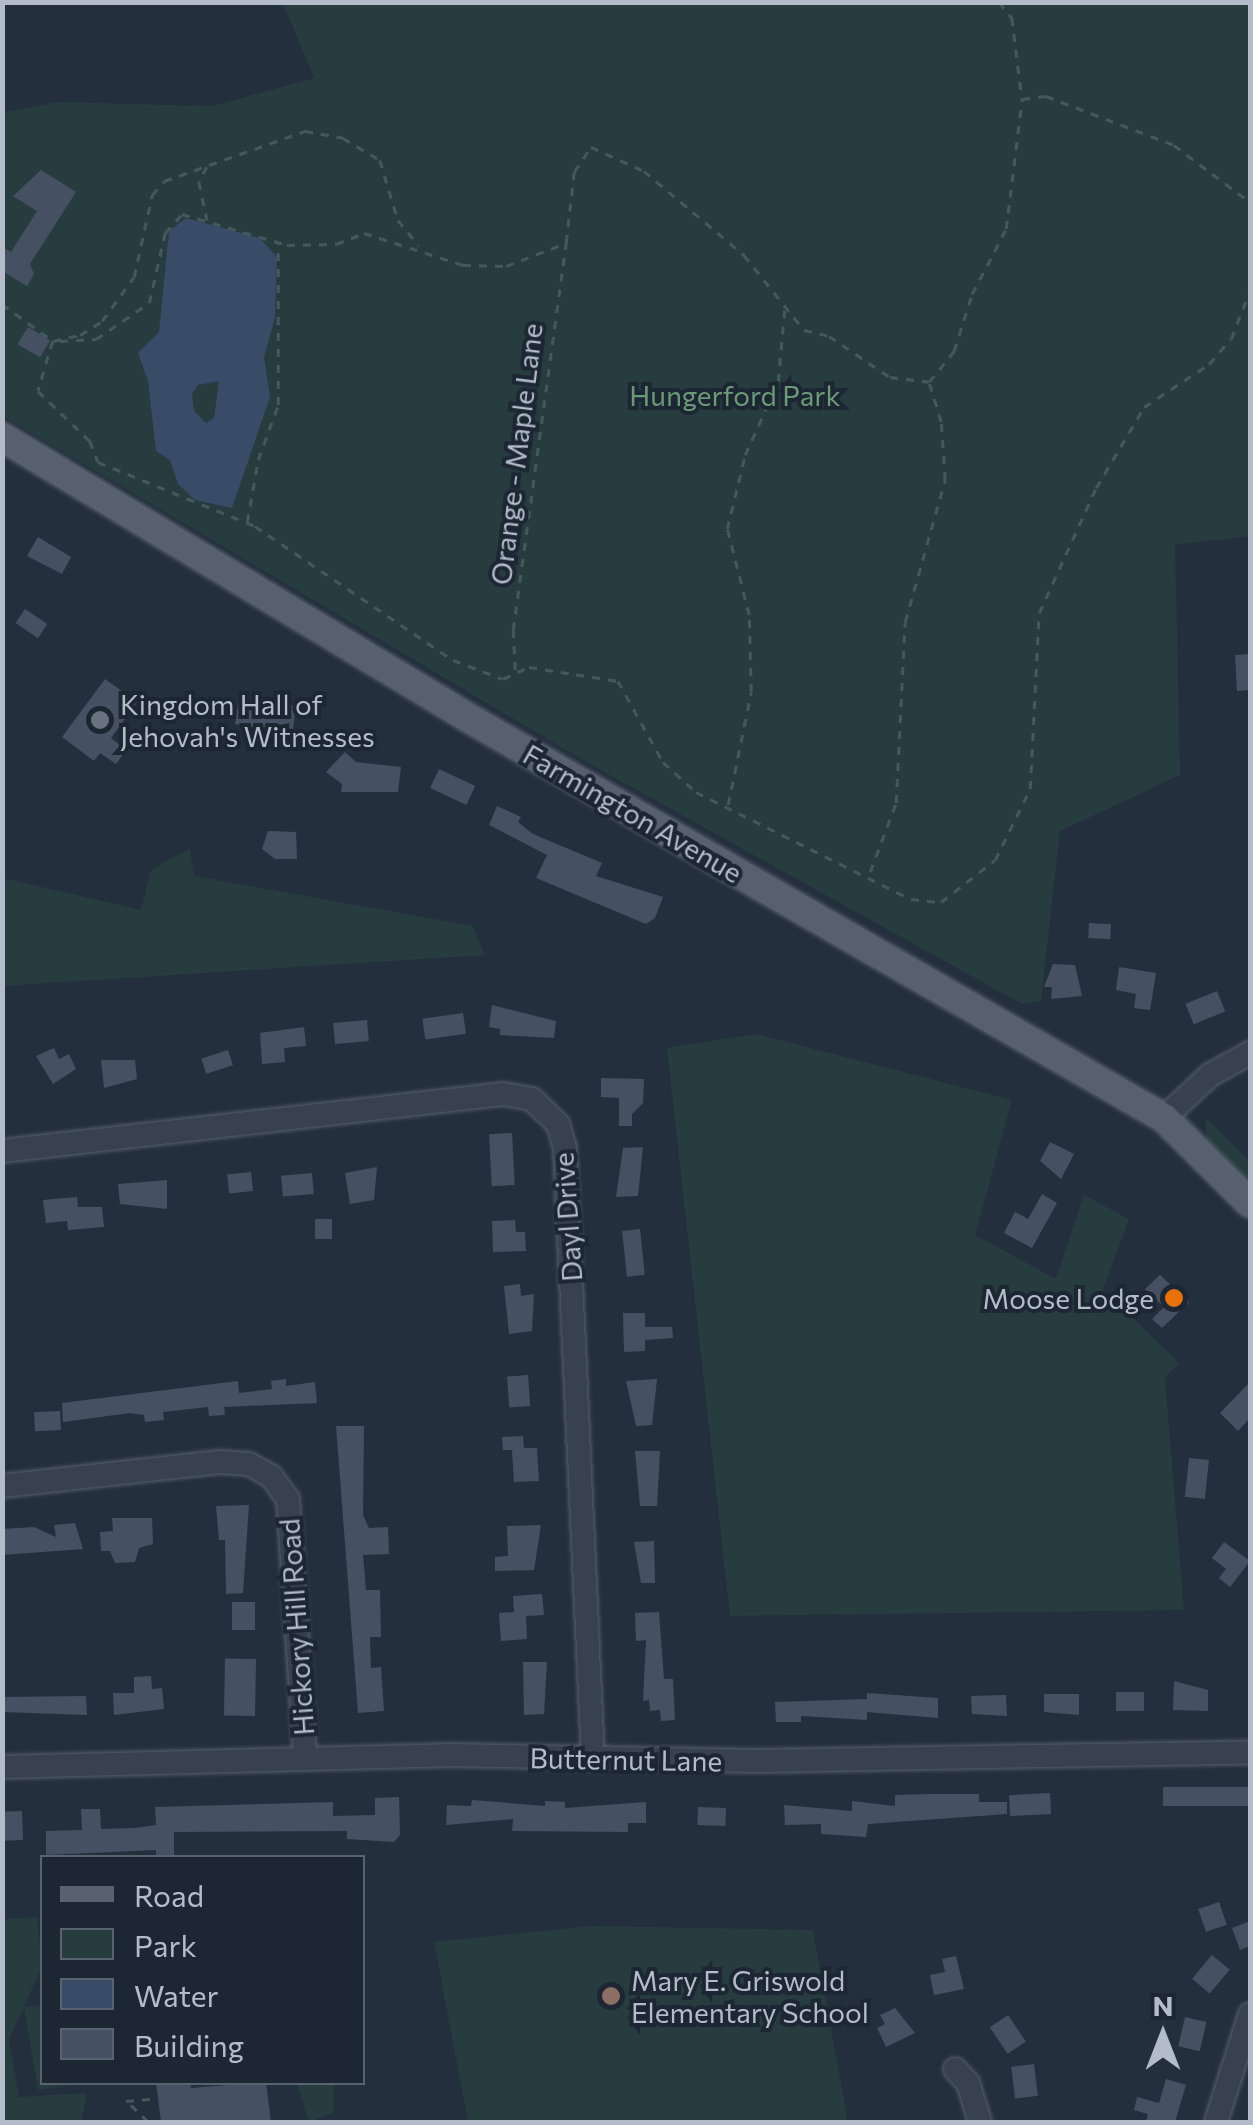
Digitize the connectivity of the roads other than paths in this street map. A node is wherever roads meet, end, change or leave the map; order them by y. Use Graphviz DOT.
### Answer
graph roads {
  1 [pos="2,437"];
  2 [pos="1250,1052"];
  3 [pos="1164,1118"];
  4 [pos="2,1151"];
  5 [pos="1250,1203"];
  6 [pos="2,1486"];
  7 [pos="1250,1752"];
  8 [pos="305,1758"];
  9 [pos="593,1759"];
  10 [pos="2,1767"];
  11 [pos="1250,2014"];
  12 [pos="955,2069"];
  13 [pos="980,2122"];
  14 [pos="1216,2122"];
  1 -- 3 [label="main road, Farmington Avenue"];
  2 -- 3 [label="street"];
  3 -- 5 [label="main road, Farmington Avenue"];
  4 -- 9 [label="street, Dayl Drive"];
  6 -- 8 [label="street, Hickory Hill Road"];
  7 -- 9 [label="street, Butternut Lane"];
  8 -- 9 [label="street, Butternut Lane"];
  8 -- 10 [label="street, Butternut Lane"];
  11 -- 14 [label="street"];
  12 -- 13 [label="street"];
}
